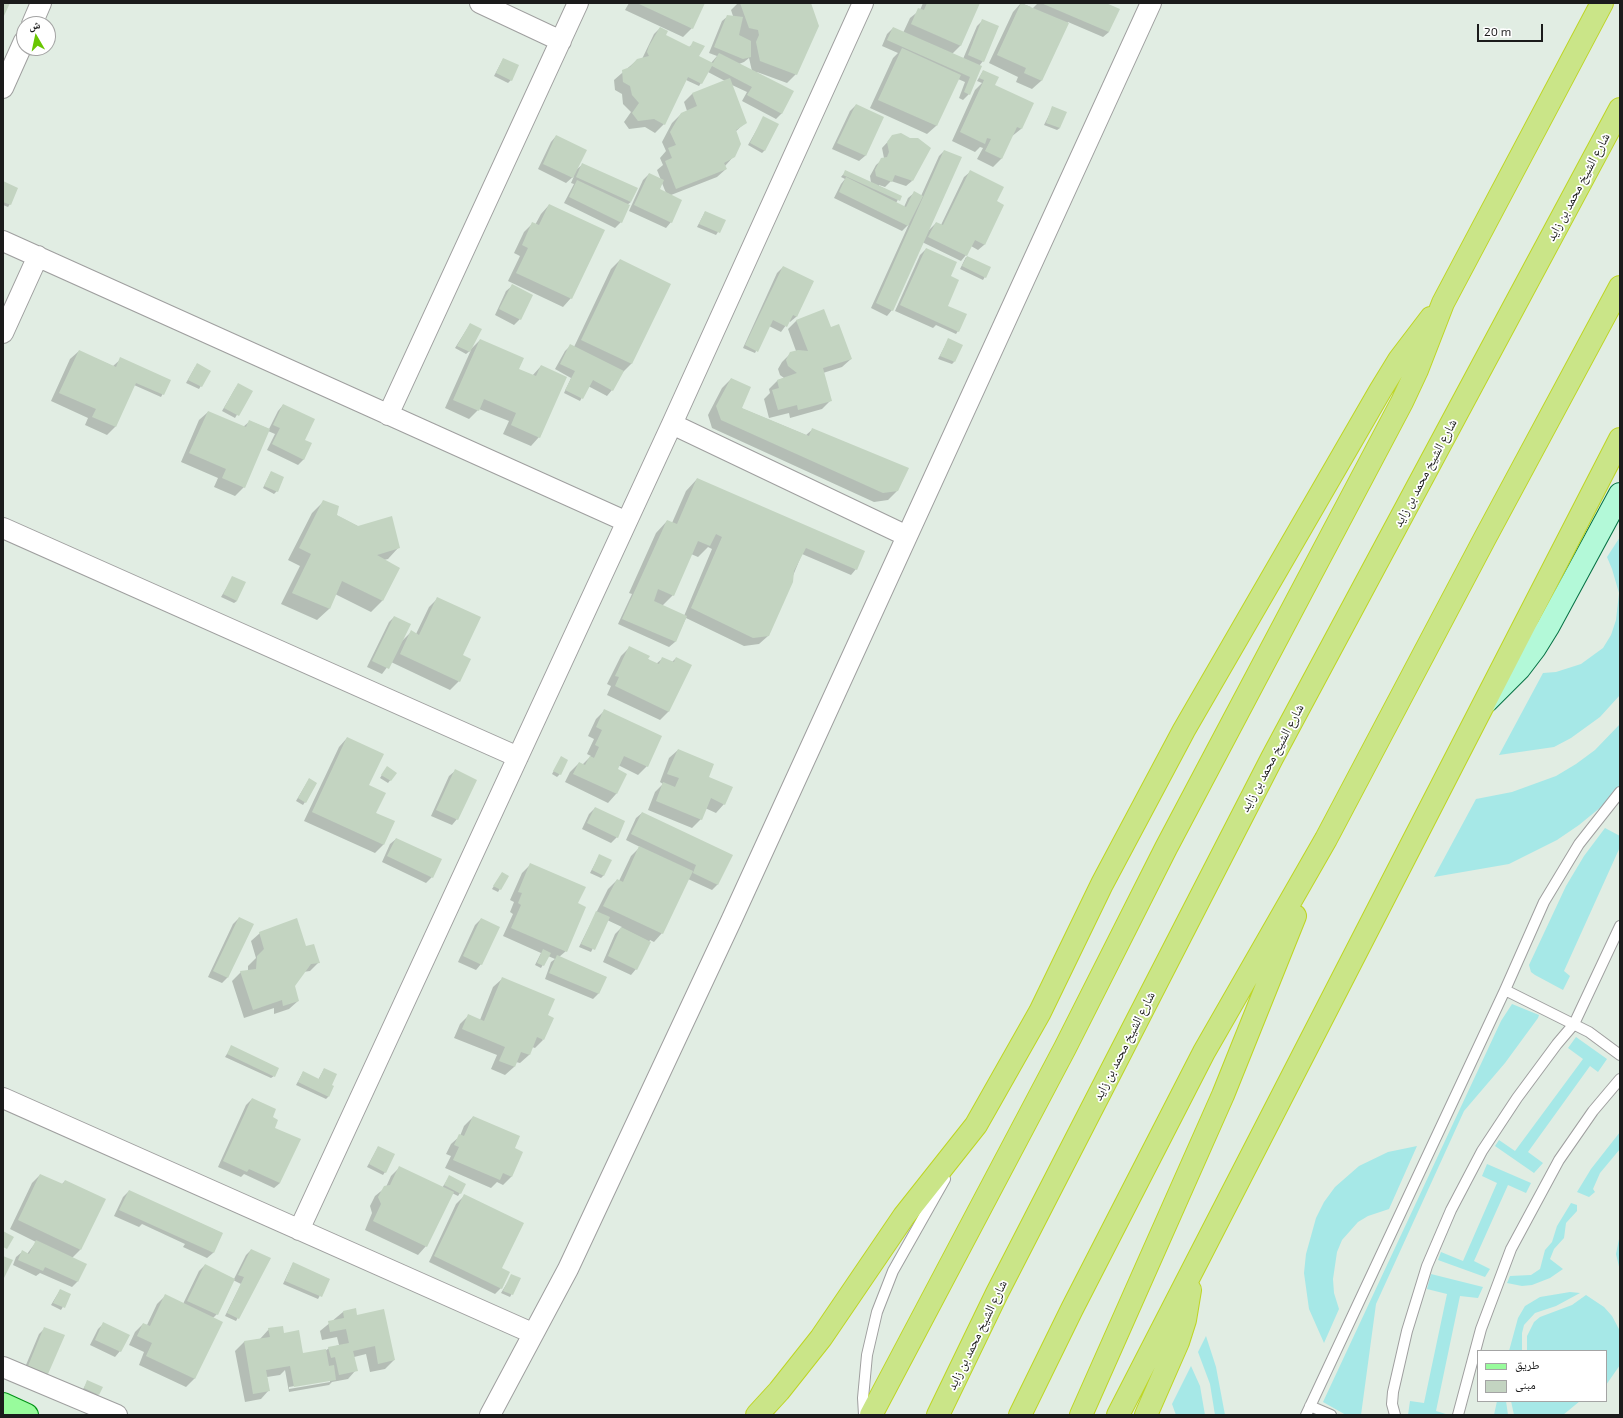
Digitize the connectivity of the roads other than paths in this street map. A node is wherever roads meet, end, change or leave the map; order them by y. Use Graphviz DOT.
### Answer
graph roads {
  1 [pos="41,3"];
  2 [pos="480,3"];
  3 [pos="578,3"];
  4 [pos="863,3"];
  5 [pos="1151,3"];
  6 [pos="1602,3"];
  7 [pos="35,16"];
  8 [pos="561,41"];
  9 [pos="17,56"];
  10 [pos="3,88"];
  11 [pos="1620,109"];
  12 [pos="3,241"];
  13 [pos="38,256"];
  14 [pos="1620,287"];
  15 [pos="1443,303"];
  16 [pos="3,333"];
  17 [pos="388,415"];
  18 [pos="672,424"];
  19 [pos="1620,439"];
  20 [pos="1620,494"];
  21 [pos="625,520"];
  22 [pos="3,528"];
  23 [pos="907,536"];
  24 [pos="1483,705"];
  25 [pos="518,757"];
  26 [pos="1620,792"];
  27 [pos="1326,839"];
  28 [pos="1620,926"];
  29 [pos="1505,990"];
  30 [pos="1574,1024"];
  31 [pos="1620,1055"];
  32 [pos="1620,1079"];
  33 [pos="3,1098"];
  34 [pos="976,1125"];
  35 [pos="299,1230"];
  36 [pos="1191,1275"];
  37 [pos="532,1333"];
  38 [pos="3,1367"];
  39 [pos="3,1404"];
  40 [pos="1308,1410"];
  41 [pos="27,1415"];
  42 [pos="117,1415"];
  43 [pos="490,1415"];
  44 [pos="757,1415"];
  45 [pos="864,1415"];
  46 [pos="871,1415"];
  47 [pos="938,1415"];
  48 [pos="1020,1415"];
  49 [pos="1081,1415"];
  50 [pos="1118,1415"];
  51 [pos="1146,1415"];
  52 [pos="1331,1415"];
  53 [pos="1395,1415"];
  54 [pos="1458,1415"];
  1 -- 7 [label="street"];
  2 -- 8 [label="street"];
  3 -- 8 [label="street"];
  4 -- 18 [label="street"];
  5 -- 23 [label="street"];
  6 -- 15 [label="highway"];
  8 -- 17 [label="street"];
  9 -- 10 [label="street"];
  11 -- 47 [label="highway, شارع الشيخ محمد بن زايد"];
  12 -- 13 [label="street"];
  13 -- 16 [label="street"];
  13 -- 17 [label="street"];
  14 -- 27 [label="highway"];
  15 -- 34 [label="highway"];
  15 -- 46 [label="highway"];
  17 -- 21 [label="street"];
  18 -- 21 [label="street"];
  18 -- 23 [label="street"];
  19 -- 24 [label="highway"];
  20 -- 24 [label="street"];
  21 -- 25 [label="street"];
  22 -- 25 [label="street"];
  23 -- 37 [label="street"];
  24 -- 36 [label="highway"];
  25 -- 35 [label="street"];
  26 -- 29 [label="lane"];
  27 -- 48 [label="highway"];
  27 -- 49 [label="highway"];
  28 -- 30 [label="lane"];
  29 -- 30 [label="lane"];
  29 -- 40 [label="lane"];
  30 -- 31 [label="lane"];
  30 -- 53 [label="lane"];
  32 -- 54 [label="lane"];
  33 -- 35 [label="street"];
  34 -- 44 [label="highway"];
  34 -- 45 [label="lane"];
  35 -- 37 [label="street"];
  36 -- 50 [label="highway"];
  36 -- 51 [label="highway"];
  37 -- 43 [label="street"];
  38 -- 42 [label="street"];
  39 -- 41 [label="main road"];
  40 -- 52 [label="lane"];
}
